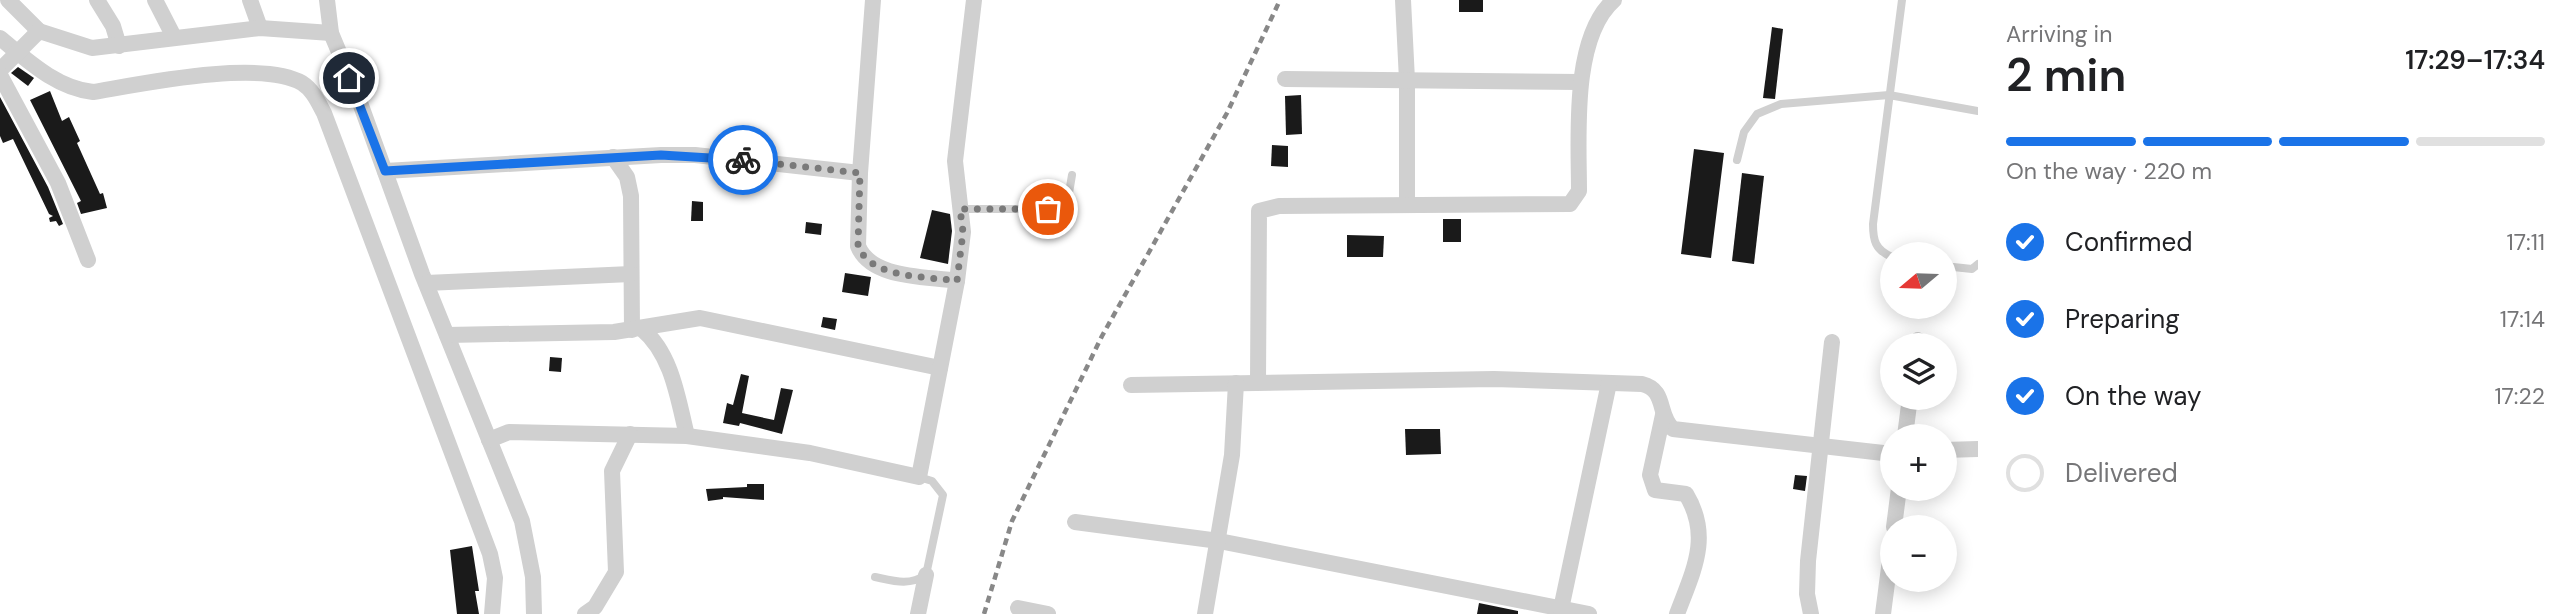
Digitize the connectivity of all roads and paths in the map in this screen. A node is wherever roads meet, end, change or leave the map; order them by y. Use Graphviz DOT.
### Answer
graph roads {
  1 [pos="8,0"];
  2 [pos="97,0"];
  3 [pos="155,0"];
  4 [pos="250,0"];
  5 [pos="327,0"];
  6 [pos="873,0"];
  7 [pos="974,0"];
  8 [pos="1403,0"];
  9 [pos="1614,0"];
  10 [pos="1902,0"];
  11 [pos="260,28"];
  12 [pos="331,33"];
  13 [pos="174,37"];
  14 [pos="0,38"];
  15 [pos="29,41"];
  16 [pos="120,46"];
  17 [pos="0,70"];
  18 [pos="0,75"];
  19 [pos="1284,79"];
  20 [pos="1407,80"];
  21 [pos="1580,82"];
  22 [pos="1889,95"];
  23 [pos="1978,111"];
  24 [pos="613,158"];
  25 [pos="1737,160"];
  26 [pos="385,171"];
  27 [pos="860,173"];
  28 [pos="1072,175"];
  29 [pos="1407,205"];
  30 [pos="960,209"];
  31 [pos="1880,251"];
  32 [pos="88,260"];
  33 [pos="1978,264"];
  34 [pos="1957,268"];
  35 [pos="631,274"];
  36 [pos="957,281"];
  37 [pos="426,283"];
  38 [pos="637,330"];
  39 [pos="447,335"];
  40 [pos="1832,342"];
  41 [pos="940,368"];
  42 [pos="1258,382"];
  43 [pos="1236,383"];
  44 [pos="1609,383"];
  45 [pos="1131,385"];
  46 [pos="1663,415"];
  47 [pos="629,434"];
  48 [pos="687,436"];
  49 [pos="489,440"];
  50 [pos="1822,447"];
  51 [pos="1978,449"];
  52 [pos="1957,450"];
  53 [pos="1880,453"];
  54 [pos="919,477"];
  55 [pos="1075,522"];
  56 [pos="1219,541"];
  57 [pos="926,575"];
  58 [pos="875,576"];
  59 [pos="1886,592"];
  60 [pos="1018,608"];
  61 [pos="1534,609"];
  62 [pos="1561,609"];
  63 [pos="492,614"];
  64 [pos="534,614"];
  65 [pos="585,614"];
  66 [pos="918,614"];
  67 [pos="1048,614"];
  68 [pos="1205,614"];
  69 [pos="1589,614"];
  70 [pos="1677,614"];
  71 [pos="1811,614"];
  72 [pos="1883,614"];
  1 -- 15 [label="street"];
  2 -- 16 [label="street"];
  3 -- 13 [label="street"];
  4 -- 11 [label="street"];
  5 -- 12 [label="street"];
  6 -- 27 [label="street"];
  7 -- 30 [label="street"];
  8 -- 20 [label="street"];
  9 -- 21 [label="street"];
  10 -- 22 [label="lane"];
  11 -- 12 [label="street"];
  11 -- 13 [label="street"];
  12 -- 26 [label="street"];
  13 -- 16 [label="street"];
  14 -- 15 [label="street"];
  15 -- 16 [label="street"];
  15 -- 17 [label="street"];
  15 -- 63 [label="street"];
  18 -- 32 [label="street"];
  19 -- 20 [label="street"];
  20 -- 21 [label="street"];
  20 -- 29 [label="street"];
  21 -- 29 [label="street"];
  22 -- 23 [label="lane"];
  22 -- 25 [label="lane"];
  22 -- 31 [label="lane"];
  24 -- 26 [label="street"];
  24 -- 27 [label="street"];
  24 -- 35 [label="street"];
  26 -- 37 [label="street"];
  27 -- 36 [label="street"];
  28 -- 30 [label="lane"];
  29 -- 42 [label="street"];
  30 -- 36 [label="street"];
  33 -- 34 [label="lane"];
  35 -- 37 [label="street"];
  35 -- 38 [label="street"];
  36 -- 41 [label="street"];
  37 -- 39 [label="street"];
  38 -- 39 [label="street"];
  38 -- 41 [label="street"];
  38 -- 48 [label="street"];
  39 -- 49 [label="street"];
  40 -- 50 [label="street"];
  41 -- 54 [label="street"];
  42 -- 43 [label="street"];
  42 -- 44 [label="street"];
  43 -- 45 [label="street"];
  43 -- 56 [label="street"];
  44 -- 46 [label="street"];
  44 -- 62 [label="street"];
  46 -- 50 [label="street"];
  46 -- 70 [label="street"];
  47 -- 48 [label="street"];
  47 -- 49 [label="street"];
  47 -- 65 [label="street"];
  48 -- 54 [label="street"];
  49 -- 64 [label="street"];
  50 -- 53 [label="street"];
  50 -- 71 [label="street"];
  51 -- 52 [label="street"];
  54 -- 57 [label="lane"];
  55 -- 56 [label="street"];
  56 -- 61 [label="street"];
  56 -- 68 [label="street"];
  57 -- 58 [label="lane"];
  57 -- 66 [label="street"];
  59 -- 72 [label="street"];
  60 -- 67 [label="street"];
  61 -- 62 [label="street"];
  62 -- 69 [label="street"];
}
